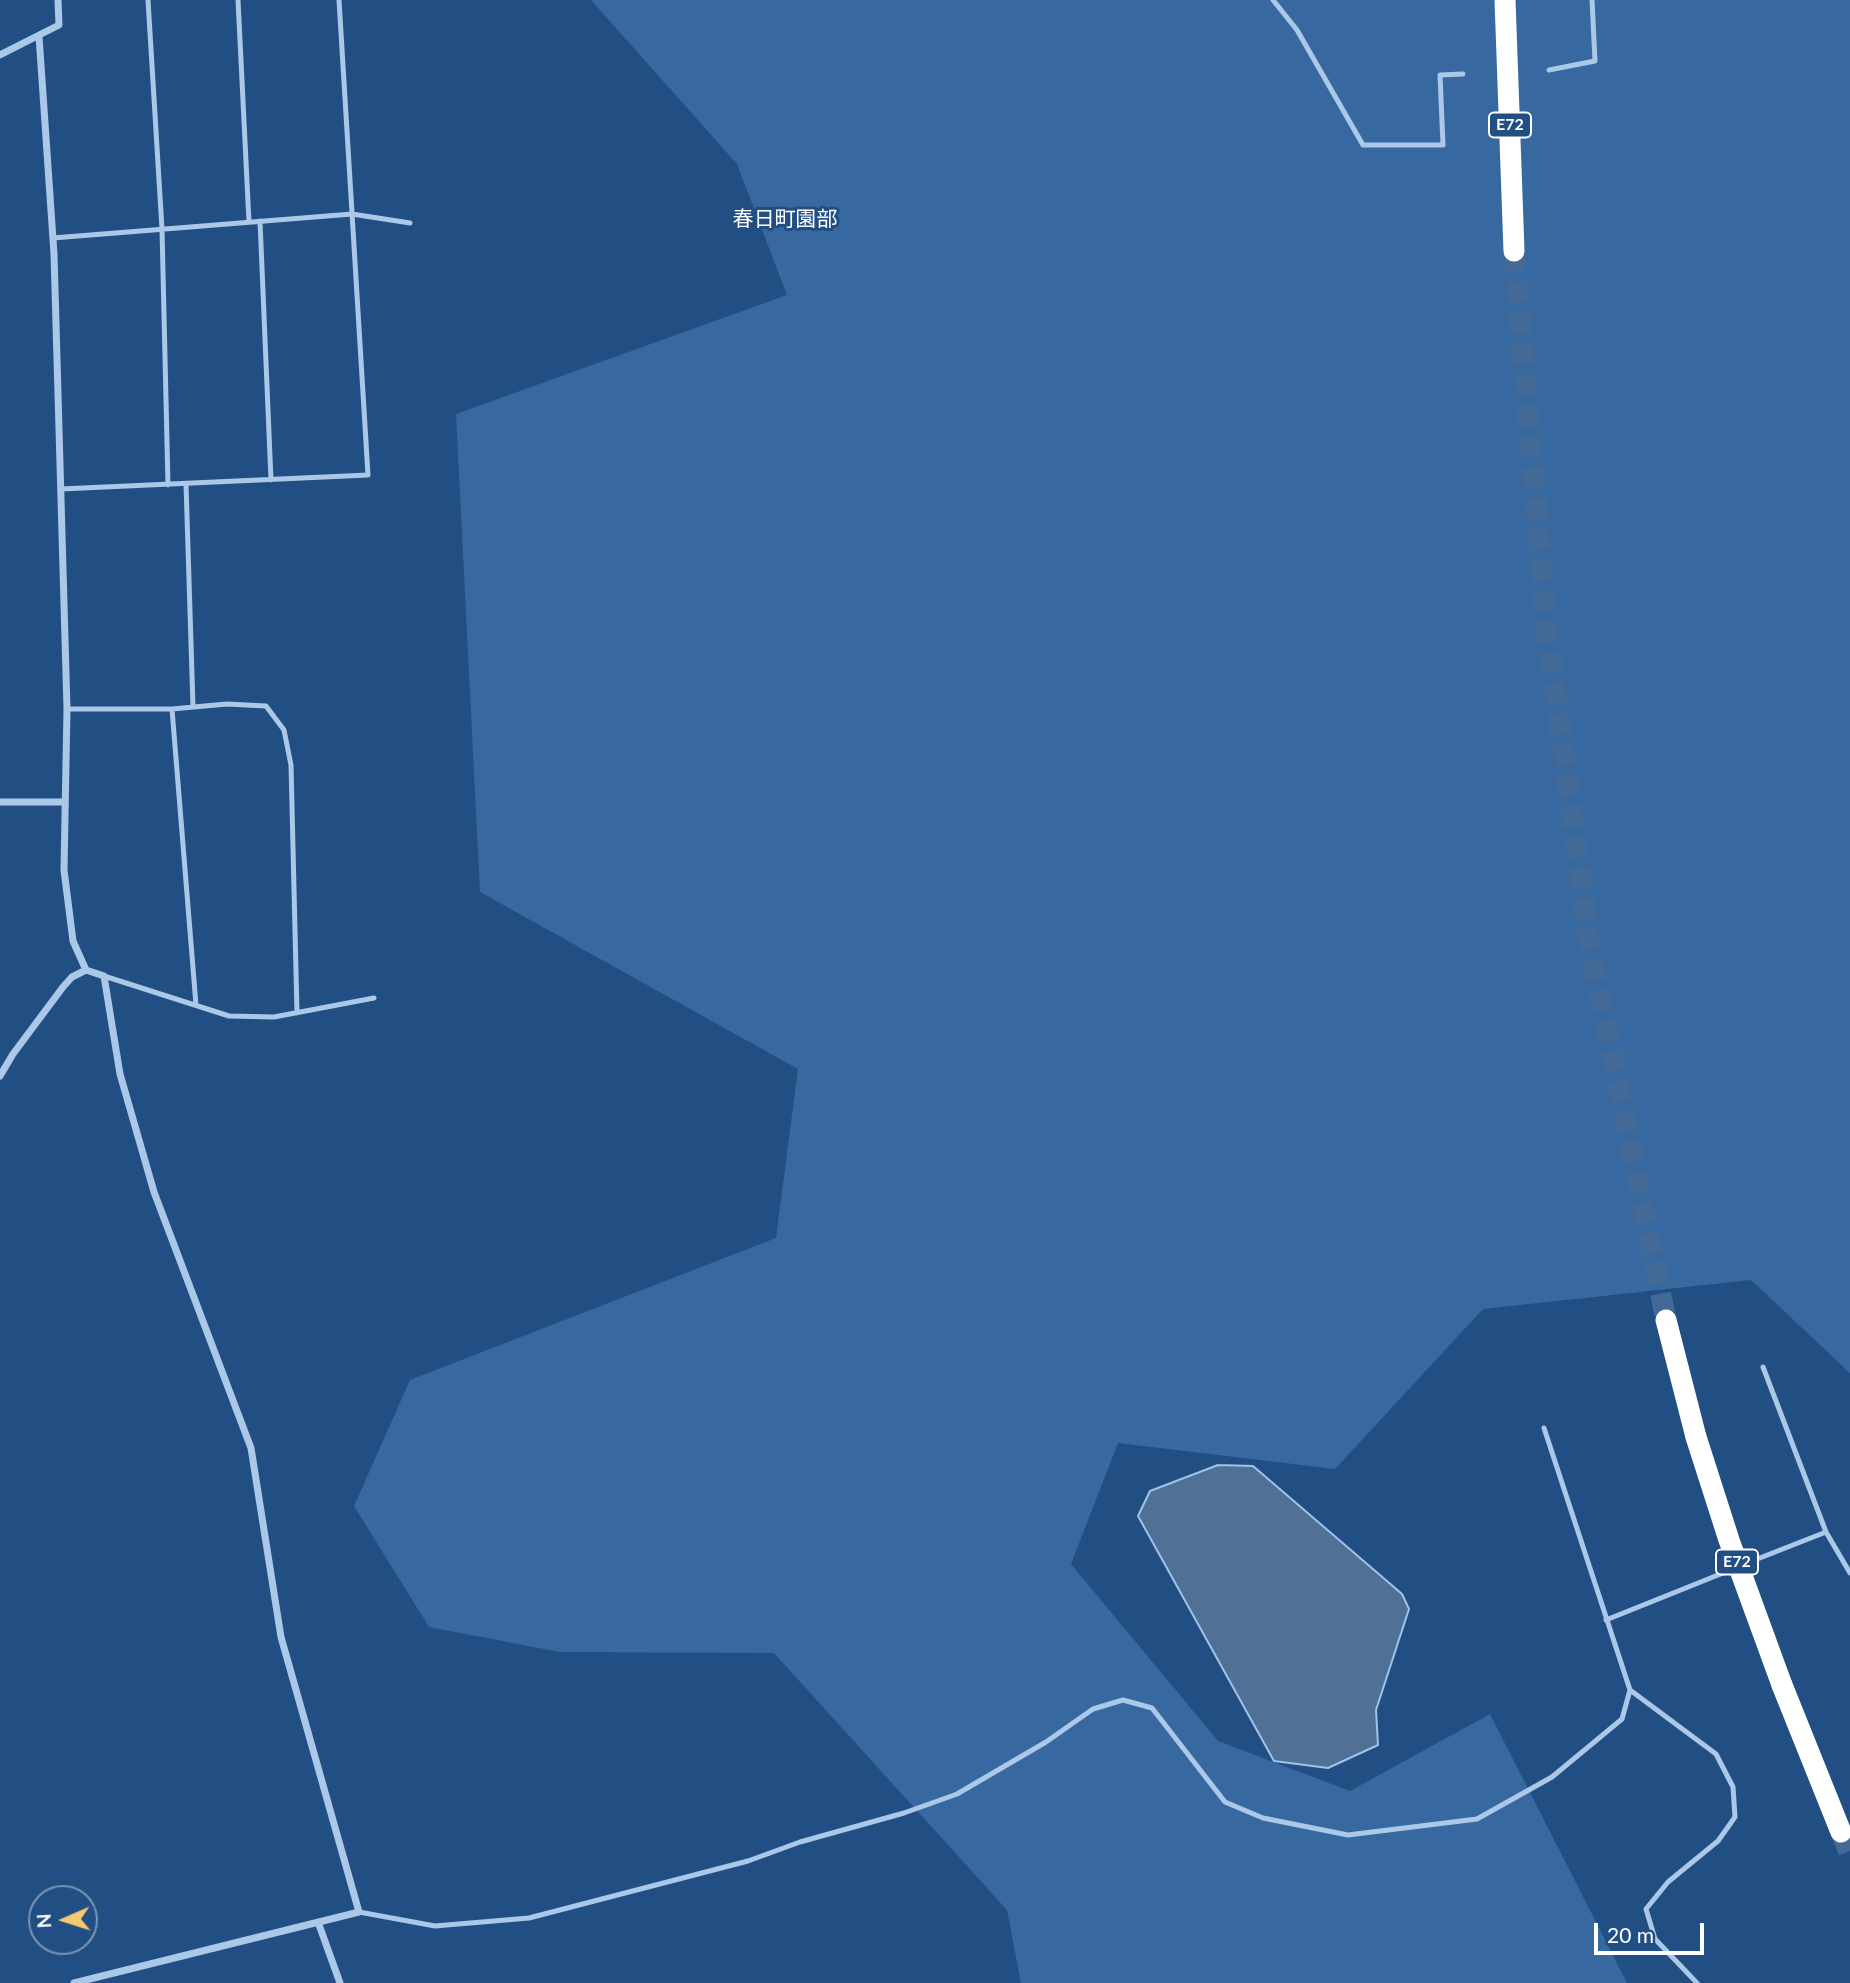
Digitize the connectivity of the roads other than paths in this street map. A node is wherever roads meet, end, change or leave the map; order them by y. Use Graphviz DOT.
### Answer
graph roads {
  1 [pos="58,0"];
  2 [pos="148,0"];
  3 [pos="238,0"];
  4 [pos="339,0"];
  5 [pos="1273,0"];
  6 [pos="1505,0"];
  7 [pos="1592,0"];
  8 [pos="38,36"];
  9 [pos="0,55"];
  10 [pos="1549,70"];
  11 [pos="1463,74"];
  12 [pos="352,214"];
  13 [pos="260,221"];
  14 [pos="249,222"];
  15 [pos="410,223"];
  16 [pos="162,229"];
  17 [pos="53,238"];
  18 [pos="1514,251"];
  19 [pos="271,480"];
  20 [pos="186,484"];
  21 [pos="168,485"];
  22 [pos="61,489"];
  23 [pos="193,707"];
  24 [pos="67,709"];
  25 [pos="172,709"];
  26 [pos="0,802"];
  27 [pos="65,802"];
  28 [pos="86,970"];
  29 [pos="104,976"];
  30 [pos="374,998"];
  31 [pos="196,1005"];
  32 [pos="297,1013"];
  33 [pos="0,1076"];
  34 [pos="1666,1320"];
  35 [pos="1763,1367"];
  36 [pos="1544,1428"];
  37 [pos="1826,1532"];
  38 [pos="1850,1573"];
  39 [pos="1606,1620"];
  40 [pos="1630,1690"];
  41 [pos="1841,1832"];
  42 [pos="359,1912"];
  43 [pos="318,1922"];
  44 [pos="74,1983"];
  45 [pos="340,1983"];
  46 [pos="1697,1983"];
  1 -- 8 [label="street"];
  2 -- 16 [label="lane"];
  3 -- 14 [label="lane"];
  4 -- 12 [label="lane"];
  5 -- 11 [label="lane"];
  6 -- 18 [label="highway, E72"];
  7 -- 10 [label="lane"];
  8 -- 9 [label="street"];
  8 -- 17 [label="street"];
  12 -- 13 [label="lane"];
  12 -- 15 [label="lane"];
  12 -- 19 [label="lane"];
  13 -- 14 [label="lane"];
  13 -- 19 [label="lane"];
  14 -- 16 [label="lane"];
  16 -- 17 [label="lane"];
  16 -- 21 [label="lane"];
  17 -- 22 [label="street"];
  19 -- 20 [label="lane"];
  20 -- 21 [label="lane"];
  20 -- 23 [label="lane"];
  21 -- 22 [label="lane"];
  22 -- 24 [label="street"];
  23 -- 25 [label="lane"];
  23 -- 32 [label="lane"];
  24 -- 25 [label="lane"];
  24 -- 27 [label="street"];
  25 -- 31 [label="lane"];
  26 -- 27 [label="street"];
  27 -- 28 [label="street"];
  28 -- 29 [label="street"];
  28 -- 33 [label="street"];
  29 -- 31 [label="lane"];
  29 -- 42 [label="street"];
  30 -- 32 [label="lane"];
  31 -- 32 [label="lane"];
  34 -- 41 [label="highway, E72, bridge"];
  35 -- 37 [label="lane"];
  36 -- 39 [label="lane"];
  37 -- 38 [label="lane"];
  37 -- 39 [label="lane"];
  39 -- 40 [label="lane"];
  40 -- 42 [label="lane"];
  40 -- 46 [label="lane"];
  42 -- 43 [label="street"];
  43 -- 44 [label="street"];
  43 -- 45 [label="street"];
}
